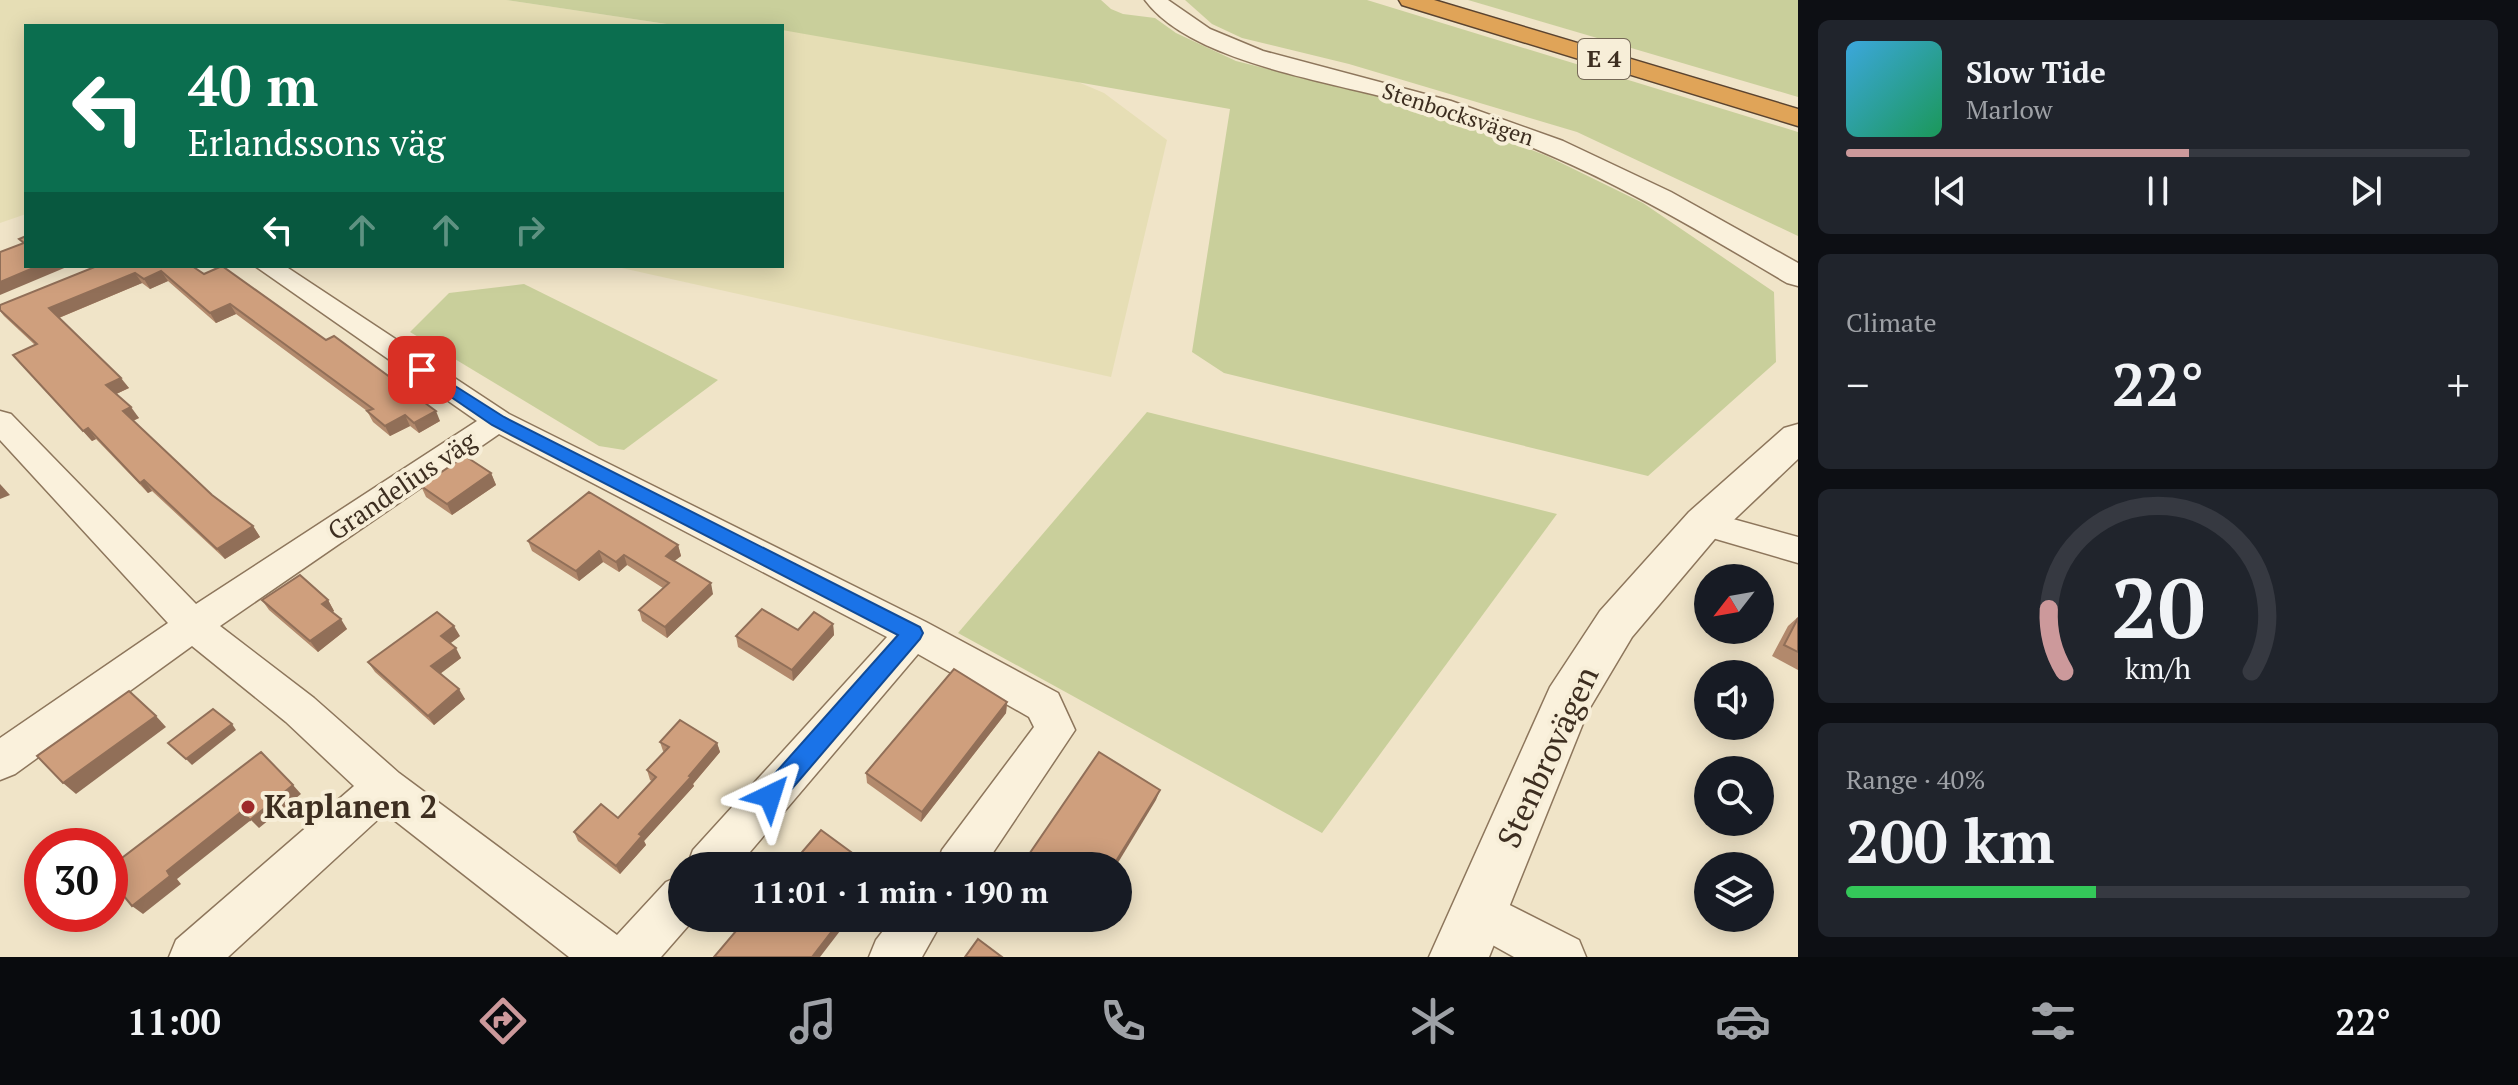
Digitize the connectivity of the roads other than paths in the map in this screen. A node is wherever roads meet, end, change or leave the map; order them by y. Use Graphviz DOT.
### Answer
graph roads {
  1 [pos="1155,0"];
  2 [pos="1410,0"];
  3 [pos="1446,0"];
  4 [pos="1798,105"];
  5 [pos="1798,118"];
  6 [pos="1755,250"];
  7 [pos="271,268"];
  8 [pos="1798,268"];
  9 [pos="1798,276"];
  10 [pos="0,421"];
  11 [pos="498,421"];
  12 [pos="1798,437"];
  13 [pos="1704,523"];
  14 [pos="1789,550"];
  15 [pos="193,625"];
  16 [pos="913,633"];
  17 [pos="0,761"];
  18 [pos="384,787"];
  19 [pos="721,852"];
  20 [pos="968,852"];
  21 [pos="1478,912"];
  22 [pos="668,914"];
  23 [pos="911,932"];
  24 [pos="193,957"];
  25 [pos="607,957"];
  26 [pos="630,957"];
  27 [pos="893,957"];
  28 [pos="1459,957"];
  29 [pos="1562,957"];
  1 -- 6 [label="street, Stenbocksvägen"];
  2 -- 5 [label="highway, E 4"];
  3 -- 4 [label="highway, E 4"];
  6 -- 8 [label="street, Stenbocksvägen"];
  6 -- 9 [label="street, Stenbocksvägen"];
  7 -- 11 [label="street, Grandelius väg"];
  10 -- 15 [label="street"];
  11 -- 15 [label="street, Grandelius väg"];
  11 -- 16 [label="street"];
  12 -- 13 [label="street, Stenbrovägen"];
  13 -- 14 [label="street"];
  13 -- 21 [label="street, Stenbrovägen"];
  15 -- 17 [label="street, Grandelius väg"];
  15 -- 18 [label="street"];
  16 -- 19 [label="street"];
  16 -- 20 [label="street"];
  18 -- 24 [label="street"];
  18 -- 25 [label="street"];
  21 -- 28 [label="street, Stenbrovägen"];
  21 -- 29 [label="street"];
  22 -- 26 [label="street"];
  23 -- 27 [label="street"];
}
